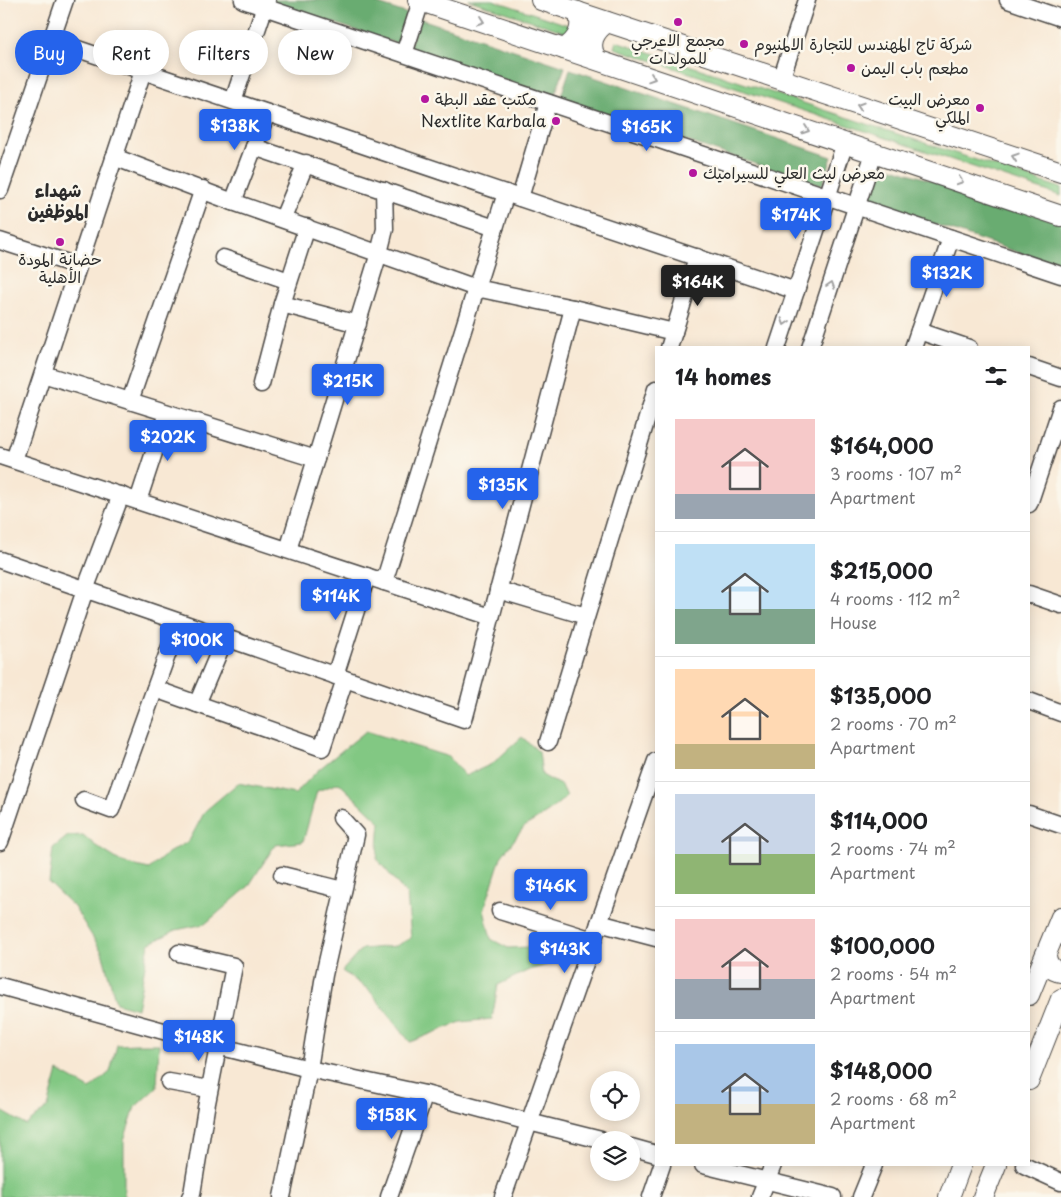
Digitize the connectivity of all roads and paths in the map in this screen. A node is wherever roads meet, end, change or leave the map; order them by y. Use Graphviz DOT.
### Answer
graph roads {
  1 [pos="65,0"];
  2 [pos="243,0"];
  3 [pos="420,0"];
  4 [pos="541,0"];
  5 [pos="807,0"];
  6 [pos="1008,0"];
  7 [pos="266,4"];
  8 [pos="578,12"];
  9 [pos="1061,18"];
  10 [pos="607,22"];
  11 [pos="54,30"];
  12 [pos="564,49"];
  13 [pos="404,54"];
  14 [pos="596,60"];
  15 [pos="39,75"];
  16 [pos="141,75"];
  17 [pos="158,75"];
  18 [pos="781,80"];
  19 [pos="233,101"];
  20 [pos="548,103"];
  21 [pos="267,113"];
  22 [pos="845,143"];
  23 [pos="254,147"];
  24 [pos="874,153"];
  25 [pos="114,157"];
  26 [pos="306,164"];
  27 [pos="1061,172"];
  28 [pos="203,189"];
  29 [pos="0,190"];
  30 [pos="384,190"];
  31 [pos="513,196"];
  32 [pos="827,196"];
  33 [pos="233,202"];
  34 [pos="857,206"];
  35 [pos="1061,216"];
  36 [pos="283,218"];
  37 [pos="307,227"];
  38 [pos="496,228"];
  39 [pos="951,238"];
  40 [pos="0,241"];
  41 [pos="379,253"];
  42 [pos="697,257"];
  43 [pos="223,258"];
  44 [pos="78,266"];
  45 [pos="1061,275"];
  46 [pos="289,281"];
  47 [pos="476,288"];
  48 [pos="796,291"];
  49 [pos="282,304"];
  50 [pos="573,308"];
  51 [pos="358,324"];
  52 [pos="919,330"];
  53 [pos="674,332"];
  54 [pos="670,346"];
  55 [pos="778,346"];
  56 [pos="811,346"];
  57 [pos="914,346"];
  58 [pos="964,346"];
  59 [pos="1030,368"];
  60 [pos="43,374"];
  61 [pos="1061,378"];
  62 [pos="261,384"];
  63 [pos="655,391"];
  64 [pos="130,401"];
  65 [pos="1061,408"];
  66 [pos="167,412"];
  67 [pos="7,458"];
  68 [pos="316,459"];
  69 [pos="121,495"];
  70 [pos="1030,496"];
  71 [pos="138,501"];
  72 [pos="288,550"];
  73 [pos="0,560"];
  74 [pos="367,576"];
  75 [pos="384,582"];
  76 [pos="85,590"];
  77 [pos="498,590"];
  78 [pos="1030,594"];
  79 [pos="1061,605"];
  80 [pos="586,616"];
  81 [pos="491,617"];
  82 [pos="179,622"];
  83 [pos="225,638"];
  84 [pos="340,677"];
  85 [pos="154,689"];
  86 [pos="1030,702"];
  87 [pos="197,704"];
  88 [pos="1061,713"];
  89 [pos="548,742"];
  90 [pos="655,764"];
  91 [pos="84,800"];
  92 [pos="1030,814"];
  93 [pos="341,818"];
  94 [pos="1061,825"];
  95 [pos="0,842"];
  96 [pos="282,875"];
  97 [pos="343,890"];
  98 [pos="500,911"];
  99 [pos="1061,917"];
  100 [pos="599,923"];
  101 [pos="655,938"];
  102 [pos="593,940"];
  103 [pos="179,953"];
  104 [pos="1046,956"];
  105 [pos="1061,972"];
  106 [pos="0,986"];
  107 [pos="1030,993"];
  108 [pos="1061,999"];
  109 [pos="1030,1008"];
  110 [pos="1049,1027"];
  111 [pos="218,1046"];
  112 [pos="310,1068"];
  113 [pos="1030,1077"];
  114 [pos="169,1082"];
  115 [pos="210,1089"];
  116 [pos="425,1094"];
  117 [pos="529,1122"];
  118 [pos="590,1137"];
  119 [pos="640,1150"];
  120 [pos="655,1154"];
  121 [pos="662,1166"];
  122 [pos="707,1166"];
  123 [pos="772,1166"];
  124 [pos="874,1166"];
  125 [pos="962,1166"];
  126 [pos="996,1166"];
  127 [pos="1026,1166"];
  128 [pos="767,1181"];
  129 [pos="1061,1182"];
  130 [pos="190,1197"];
  131 [pos="282,1197"];
  132 [pos="389,1197"];
  133 [pos="503,1197"];
  134 [pos="651,1197"];
  135 [pos="760,1197"];
  136 [pos="833,1197"];
  137 [pos="861,1197"];
  138 [pos="949,1197"];
  139 [pos="983,1197"];
  1 -- 11 [label="street"];
  2 -- 7 [label="street"];
  3 -- 12 [label="main road, one-way"];
  3 -- 13 [label="street"];
  4 -- 8 [label="main road"];
  5 -- 18 [label="street"];
  6 -- 9 [label="street"];
  7 -- 13 [label="street"];
  7 -- 19 [label="street"];
  8 -- 10 [label="main road"];
  8 -- 12 [label="main road"];
  10 -- 14 [label="main road"];
  10 -- 18 [label="main road"];
  12 -- 14 [label="main road"];
  13 -- 20 [label="street"];
  14 -- 22 [label="main road, one-way"];
  15 -- 29 [label="street"];
  16 -- 25 [label="street"];
  17 -- 19 [label="street"];
  27 -- 18 [label="main road, one-way"];
  19 -- 21 [label="street"];
  20 -- 31 [label="street"];
  20 -- 32 [label="street"];
  21 -- 23 [label="street"];
  21 -- 31 [label="street"];
  22 -- 24 [label="main road"];
  22 -- 32 [label="street"];
  23 -- 26 [label="street"];
  23 -- 33 [label="street"];
  24 -- 34 [label="street"];
  24 -- 35 [label="main road, one-way"];
  25 -- 28 [label="street"];
  25 -- 44 [label="street"];
  26 -- 30 [label="street"];
  26 -- 36 [label="street"];
  28 -- 33 [label="street"];
  28 -- 64 [label="street"];
  30 -- 38 [label="street"];
  30 -- 41 [label="street"];
  31 -- 38 [label="street"];
  31 -- 42 [label="street"];
  32 -- 34 [label="street"];
  32 -- 48 [label="street"];
  33 -- 36 [label="street"];
  34 -- 39 [label="street"];
  56 -- 34 [label="street, one-way"];
  36 -- 37 [label="street"];
  37 -- 41 [label="street"];
  37 -- 46 [label="street"];
  38 -- 47 [label="street"];
  39 -- 45 [label="street"];
  39 -- 52 [label="street"];
  40 -- 44 [label="street"];
  41 -- 47 [label="street"];
  41 -- 51 [label="street"];
  42 -- 48 [label="street"];
  42 -- 53 [label="street"];
  43 -- 46 [label="street"];
  44 -- 60 [label="street"];
  46 -- 49 [label="street"];
  47 -- 50 [label="street"];
  47 -- 75 [label="street"];
  48 -- 55 [label="street, one-way"];
  49 -- 51 [label="street"];
  49 -- 62 [label="street"];
  50 -- 53 [label="street"];
  50 -- 77 [label="street"];
  51 -- 68 [label="street"];
  52 -- 57 [label="street"];
  52 -- 58 [label="street"];
  53 -- 54 [label="street"];
  59 -- 61 [label="street"];
  60 -- 64 [label="street"];
  60 -- 67 [label="street"];
  63 -- 80 [label="street"];
  64 -- 66 [label="street"];
  65 -- 70 [label="street"];
  66 -- 68 [label="street"];
  66 -- 71 [label="street"];
  67 -- 69 [label="street"];
  68 -- 72 [label="street"];
  69 -- 71 [label="street"];
  69 -- 76 [label="street"];
  71 -- 72 [label="street"];
  72 -- 74 [label="street"];
  73 -- 76 [label="street"];
  74 -- 75 [label="street"];
  74 -- 84 [label="street"];
  75 -- 81 [label="street"];
  76 -- 82 [label="street"];
  76 -- 95 [label="street"];
  77 -- 80 [label="street"];
  77 -- 81 [label="street"];
  78 -- 79 [label="street"];
  80 -- 89 [label="street"];
  81 -- 84 [label="street"];
  82 -- 83 [label="street"];
  82 -- 85 [label="street"];
  83 -- 84 [label="street"];
  83 -- 87 [label="street"];
  84 -- 87 [label="street"];
  85 -- 87 [label="street"];
  85 -- 91 [label="street"];
  86 -- 88 [label="street"];
  90 -- 100 [label="street"];
  92 -- 94 [label="street"];
  93 -- 97 [label="street"];
  96 -- 97 [label="street"];
  97 -- 112 [label="street"];
  98 -- 102 [label="street"];
  99 -- 104 [label="main road"];
  100 -- 101 [label="street"];
  100 -- 102 [label="street"];
  102 -- 117 [label="street"];
  103 -- 111 [label="street"];
  104 -- 105 [label="main road"];
  104 -- 107 [label="main road"];
  106 -- 111 [label="street"];
  108 -- 110 [label="main road"];
  109 -- 110 [label="main road"];
  110 -- 113 [label="main road"];
  111 -- 112 [label="street"];
  111 -- 115 [label="street"];
  112 -- 116 [label="street"];
  112 -- 131 [label="street"];
  114 -- 115 [label="street"];
  115 -- 130 [label="street"];
  116 -- 117 [label="street"];
  116 -- 132 [label="street"];
  117 -- 118 [label="street"];
  117 -- 133 [label="street"];
  119 -- 120 [label="street"];
  121 -- 134 [label="street"];
  122 -- 128 [label="street"];
  123 -- 128 [label="street"];
  124 -- 137 [label="street"];
  125 -- 138 [label="main road"];
  126 -- 139 [label="main road"];
  127 -- 129 [label="street"];
  128 -- 135 [label="street"];
  128 -- 136 [label="street"];
}
